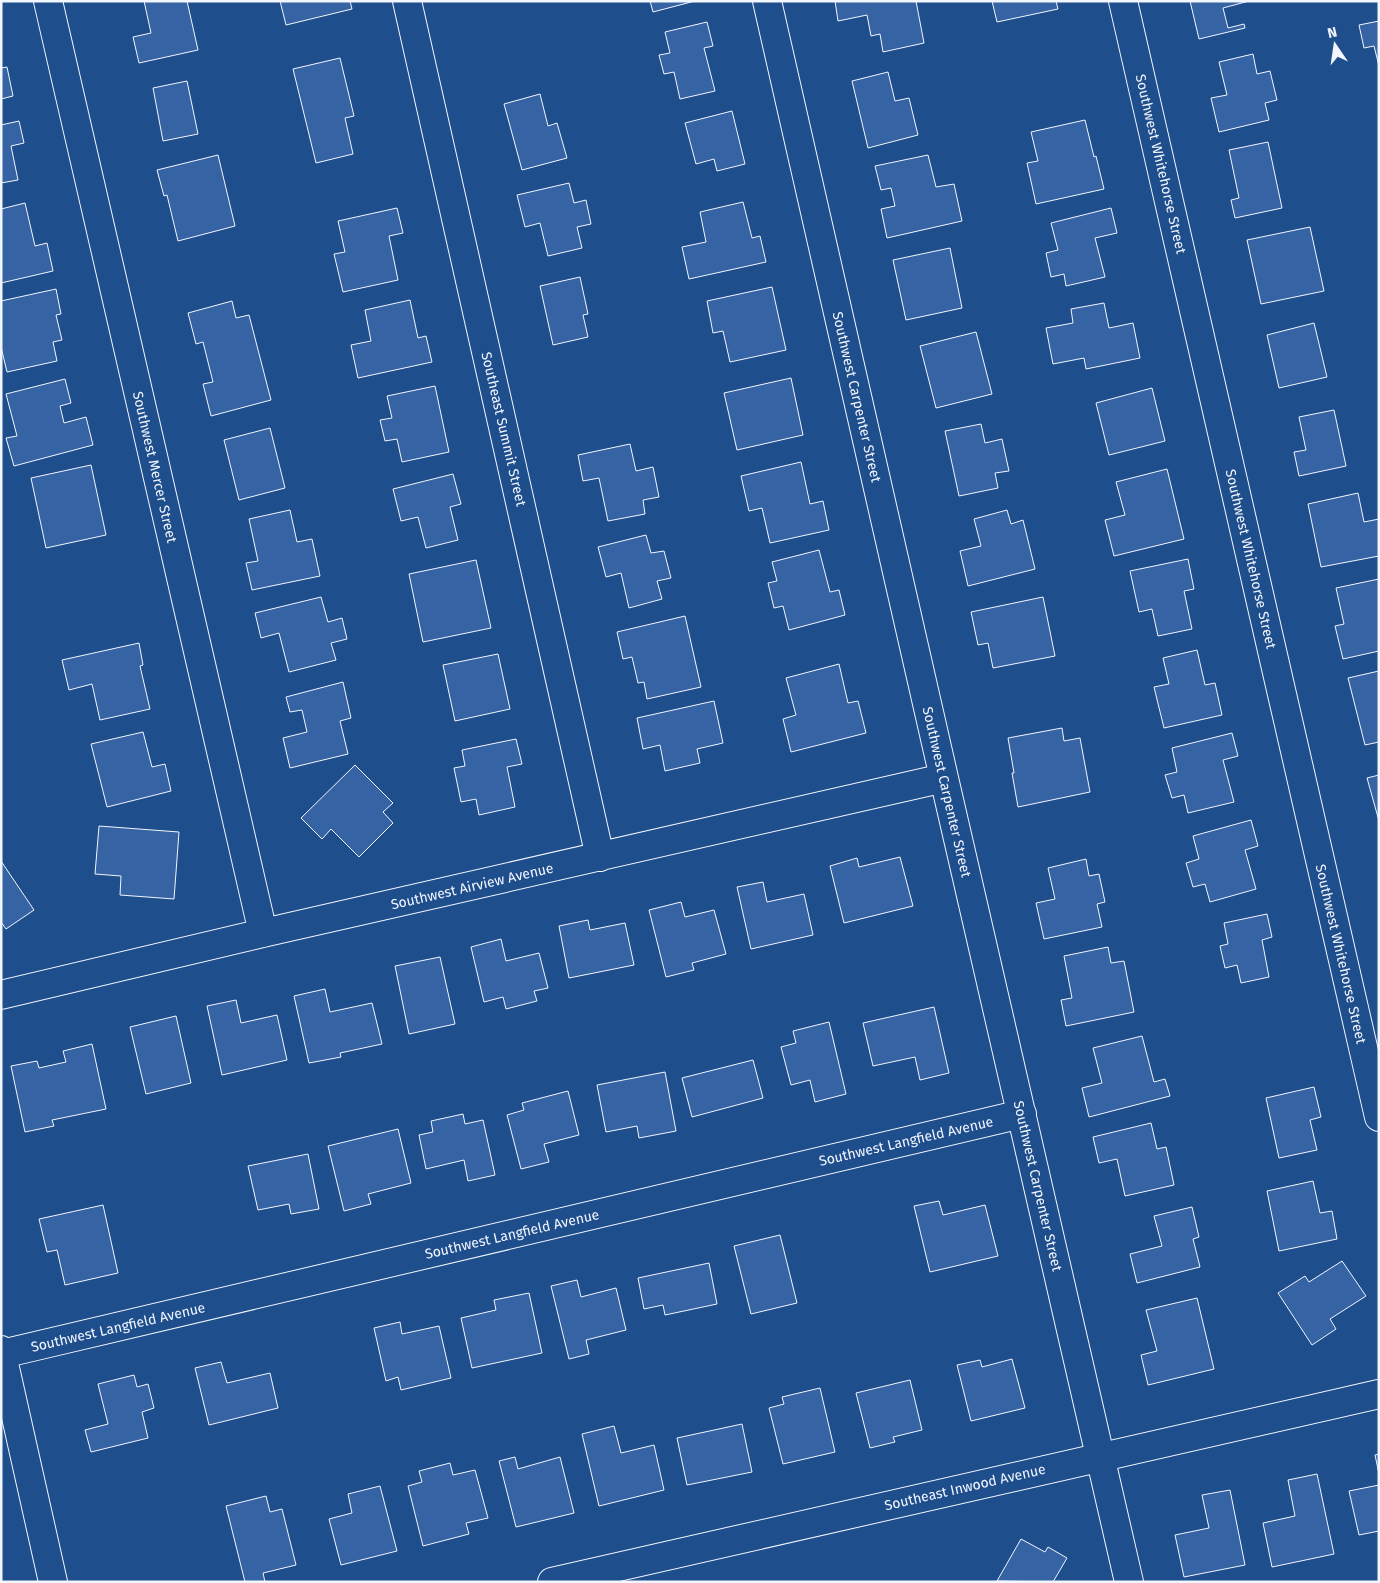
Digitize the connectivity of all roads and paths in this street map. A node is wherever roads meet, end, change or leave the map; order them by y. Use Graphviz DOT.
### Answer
graph roads {
  1 [pos="48,1"];
  2 [pos="407,1"];
  3 [pos="767,1"];
  4 [pos="1124,1"];
  5 [pos="944,778"];
  6 [pos="600,856"];
  7 [pos="262,933"];
  8 [pos="1,995"];
  9 [pos="1022,1114"];
  10 [pos="1379,1117"];
  11 [pos="2,1352"];
  12 [pos="1379,1394"];
  13 [pos="1101,1456"];
  14 [pos="53,1582"];
  15 [pos="552,1582"];
  16 [pos="1129,1582"];
  1 -- 7 [label="street, Southwest Mercer Street"];
  2 -- 6 [label="street, Southeast Summit Street"];
  3 -- 5 [label="street, Southwest Carpenter Street"];
  4 -- 10 [label="street, Southwest Whitehorse Street"];
  5 -- 6 [label="street, Southwest Airview Avenue"];
  5 -- 9 [label="street, Southwest Carpenter Street"];
  6 -- 7 [label="street, Southwest Airview Avenue"];
  7 -- 8 [label="street, Southwest Airview Avenue"];
  9 -- 11 [label="street, Southwest Langfield Avenue"];
  9 -- 13 [label="street, Southwest Carpenter Street"];
  11 -- 14 [label="street"];
  12 -- 13 [label="street, Southeast Inwood Avenue"];
  13 -- 15 [label="street, Southeast Inwood Avenue"];
  13 -- 16 [label="street, Southwest Carpenter Street"];
}
